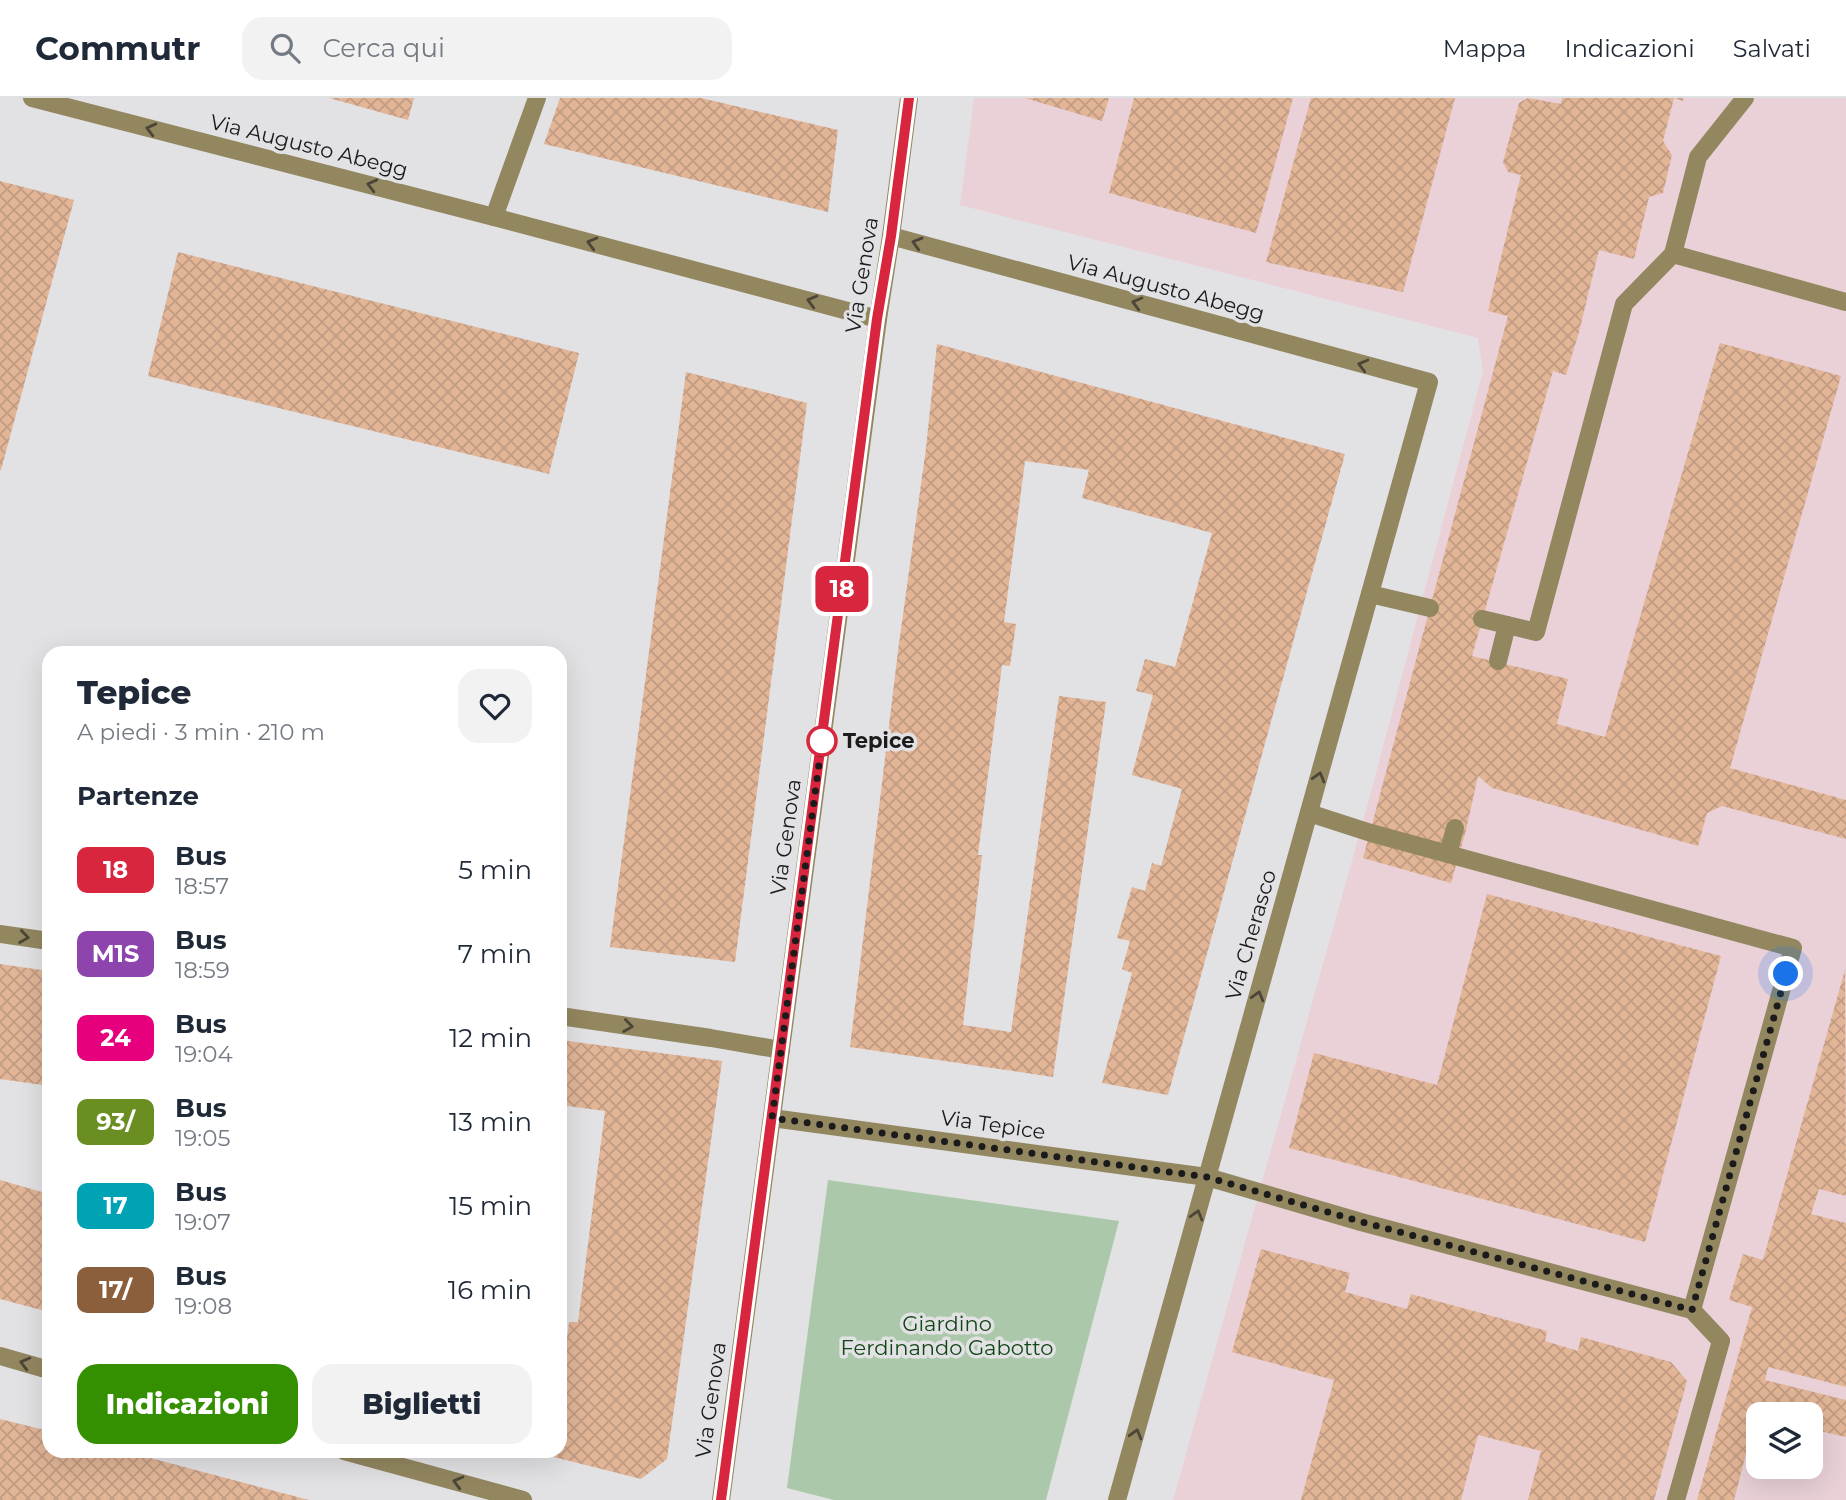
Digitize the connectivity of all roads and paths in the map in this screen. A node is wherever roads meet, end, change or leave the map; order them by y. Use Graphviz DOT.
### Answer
graph roads {
  1 [pos="32,98"];
  2 [pos="537,98"];
  3 [pos="909,98"];
  4 [pos="1745,98"];
  5 [pos="494,217"];
  6 [pos="891,236"];
  7 [pos="1673,254"];
  8 [pos="1846,302"];
  9 [pos="877,319"];
  10 [pos="1429,382"];
  11 [pos="1370,594"];
  12 [pos="1430,608"];
  13 [pos="1482,619"];
  14 [pos="1507,625"];
  15 [pos="1497,661"];
  16 [pos="1309,813"];
  17 [pos="1455,828"];
  18 [pos="1448,854"];
  19 [pos="0,934"];
  20 [pos="42,940"];
  21 [pos="567,1017"];
  22 [pos="781,1050"];
  23 [pos="772,1118"];
  24 [pos="1207,1177"];
  25 [pos="1692,1310"];
  26 [pos="0,1356"];
  27 [pos="42,1368"];
  28 [pos="370,1458"];
  29 [pos="523,1500"];
  30 [pos="721,1500"];
  31 [pos="1117,1500"];
  32 [pos="1676,1500"];
  5 -- 1 [label="street, Via Augusto Abegg, one-way"];
  2 -- 5 [label="street"];
  3 -- 6 [label="street, Via Genova"];
  4 -- 7 [label="street"];
  9 -- 5 [label="street, Via Augusto Abegg, one-way"];
  6 -- 9 [label="street, Via Genova"];
  10 -- 6 [label="street, Via Augusto Abegg, one-way"];
  7 -- 8 [label="street"];
  7 -- 14 [label="street"];
  9 -- 22 [label="street, Via Genova"];
  10 -- 11 [label="street, Via Cherasco"];
  11 -- 12 [label="street"];
  16 -- 11 [label="street, Via Cherasco, one-way"];
  13 -- 14 [label="street"];
  14 -- 15 [label="street"];
  16 -- 18 [label="street"];
  24 -- 16 [label="street, Via Cherasco, one-way"];
  17 -- 18 [label="street"];
  18 -- 25 [label="street"];
  19 -- 20 [label="street, one-way"];
  21 -- 22 [label="street, one-way"];
  22 -- 23 [label="street, Via Genova"];
  23 -- 24 [label="street, Via Tepice"];
  23 -- 30 [label="street, Via Genova"];
  24 -- 25 [label="street, Via Tepice"];
  31 -- 24 [label="street, Via Cherasco, one-way"];
  25 -- 32 [label="street"];
  27 -- 26 [label="street, one-way"];
  29 -- 28 [label="street, one-way"];
}
